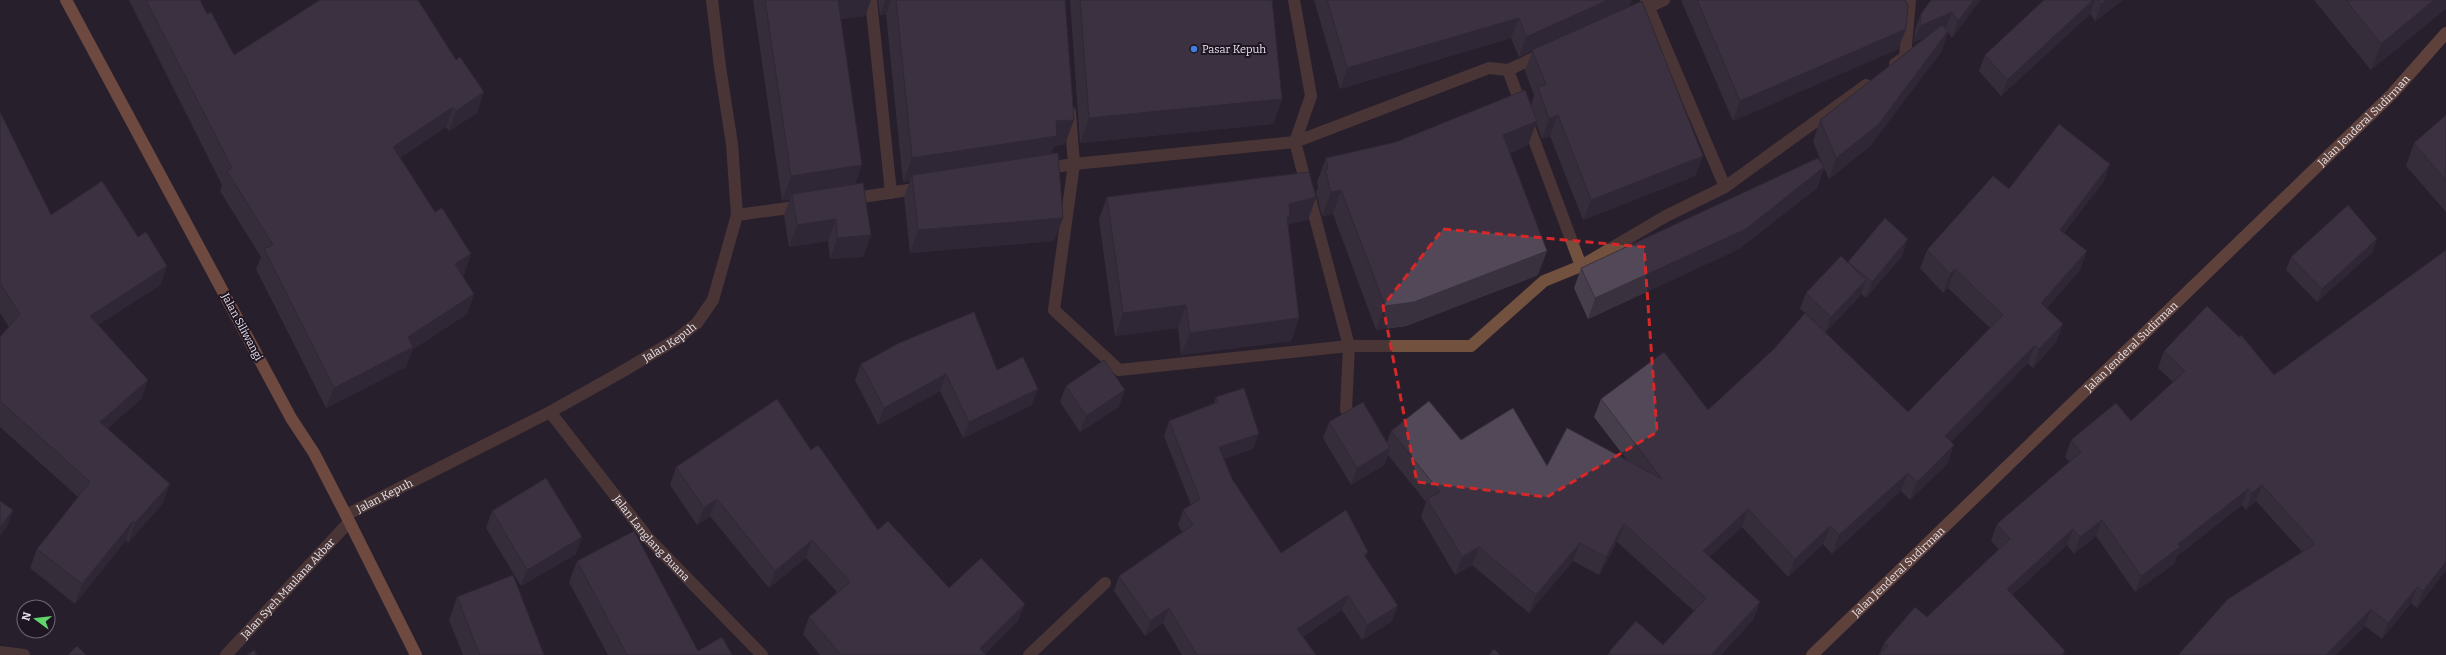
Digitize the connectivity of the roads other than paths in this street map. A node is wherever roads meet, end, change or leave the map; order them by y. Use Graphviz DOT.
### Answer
graph roads {
  1 [pos="66,0"];
  2 [pos="712,0"];
  3 [pos="871,0"];
  4 [pos="1294,0"];
  5 [pos="1664,0"];
  6 [pos="1910,0"];
  7 [pos="1647,4"];
  8 [pos="1620,20"];
  9 [pos="2446,33"];
  10 [pos="1557,48"];
  11 [pos="1508,70"];
  12 [pos="1069,101"];
  13 [pos="1295,142"];
  14 [pos="1074,164"];
  15 [pos="1028,171"];
  16 [pos="937,186"];
  17 [pos="1724,187"];
  18 [pos="892,193"];
  19 [pos="837,201"];
  20 [pos="814,204"];
  21 [pos="736,220"];
  22 [pos="1581,266"];
  23 [pos="1349,346"];
  24 [pos="1346,404"];
  25 [pos="550,412"];
  26 [pos="347,517"];
  27 [pos="1105,583"];
  28 [pos="0,652"];
  29 [pos="24,655"];
  30 [pos="226,655"];
  31 [pos="416,655"];
  32 [pos="762,655"];
  33 [pos="1029,655"];
  34 [pos="1812,655"];
  1 -- 26 [label="main road, Jalan Siliwangi"];
  2 -- 21 [label="street, Jalan Kepuh"];
  3 -- 18 [label="street"];
  4 -- 13 [label="street"];
  5 -- 7 [label="street"];
  6 -- 17 [label="street"];
  7 -- 8 [label="street"];
  7 -- 17 [label="street"];
  9 -- 34 [label="main road, Jalan Jenderal Sudirman"];
  10 -- 11 [label="street"];
  11 -- 13 [label="street"];
  11 -- 22 [label="street"];
  12 -- 14 [label="street"];
  13 -- 14 [label="street"];
  13 -- 23 [label="street"];
  14 -- 15 [label="street"];
  14 -- 23 [label="street"];
  16 -- 18 [label="street"];
  17 -- 22 [label="street"];
  18 -- 19 [label="street"];
  20 -- 21 [label="street"];
  21 -- 25 [label="street, Jalan Kepuh"];
  22 -- 23 [label="street"];
  23 -- 24 [label="street"];
  25 -- 26 [label="street, Jalan Kepuh"];
  25 -- 32 [label="street, Jalan Langlang Buana"];
  26 -- 30 [label="street, Jalan Syeh Maulana Akbar"];
  26 -- 31 [label="main road, Jalan Siliwangi"];
  27 -- 33 [label="street"];
  28 -- 29 [label="street"];
}
